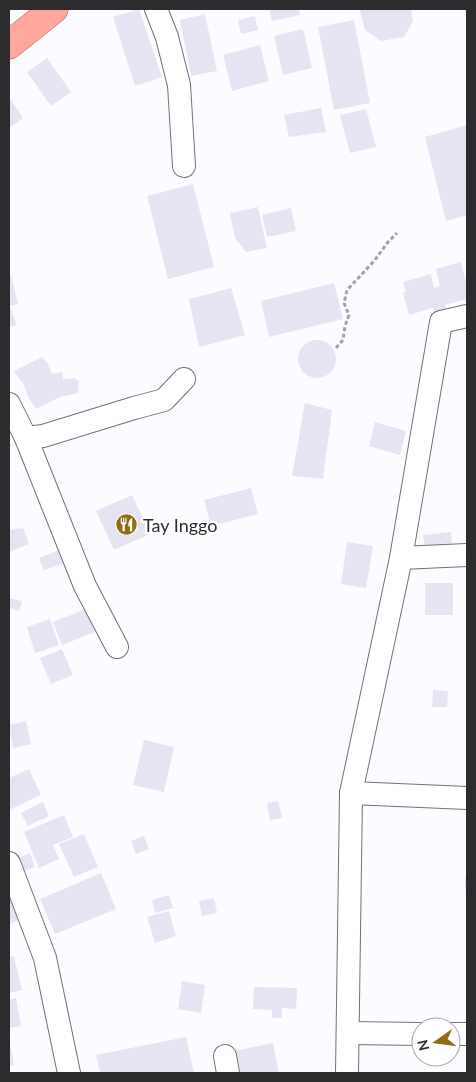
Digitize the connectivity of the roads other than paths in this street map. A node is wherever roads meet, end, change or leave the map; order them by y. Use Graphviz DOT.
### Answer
graph roads {
  1 [pos="54,9"];
  2 [pos="156,9"];
  3 [pos="9,45"];
  4 [pos="184,166"];
  5 [pos="467,316"];
  6 [pos="184,379"];
  7 [pos="9,404"];
  8 [pos="26,438"];
  9 [pos="467,555"];
  10 [pos="401,558"];
  11 [pos="116,648"];
  12 [pos="351,794"];
  13 [pos="467,798"];
  14 [pos="9,864"];
  15 [pos="348,1033"];
  16 [pos="411,1034"];
  17 [pos="69,1073"];
  18 [pos="347,1073"];
  1 -- 3 [label="main road"];
  2 -- 4 [label="street"];
  5 -- 10 [label="street"];
  6 -- 8 [label="street"];
  7 -- 8 [label="street"];
  8 -- 11 [label="street"];
  9 -- 10 [label="street"];
  10 -- 12 [label="street"];
  12 -- 13 [label="street"];
  12 -- 15 [label="street"];
  14 -- 17 [label="street"];
  15 -- 16 [label="street"];
  15 -- 18 [label="street"];
}
